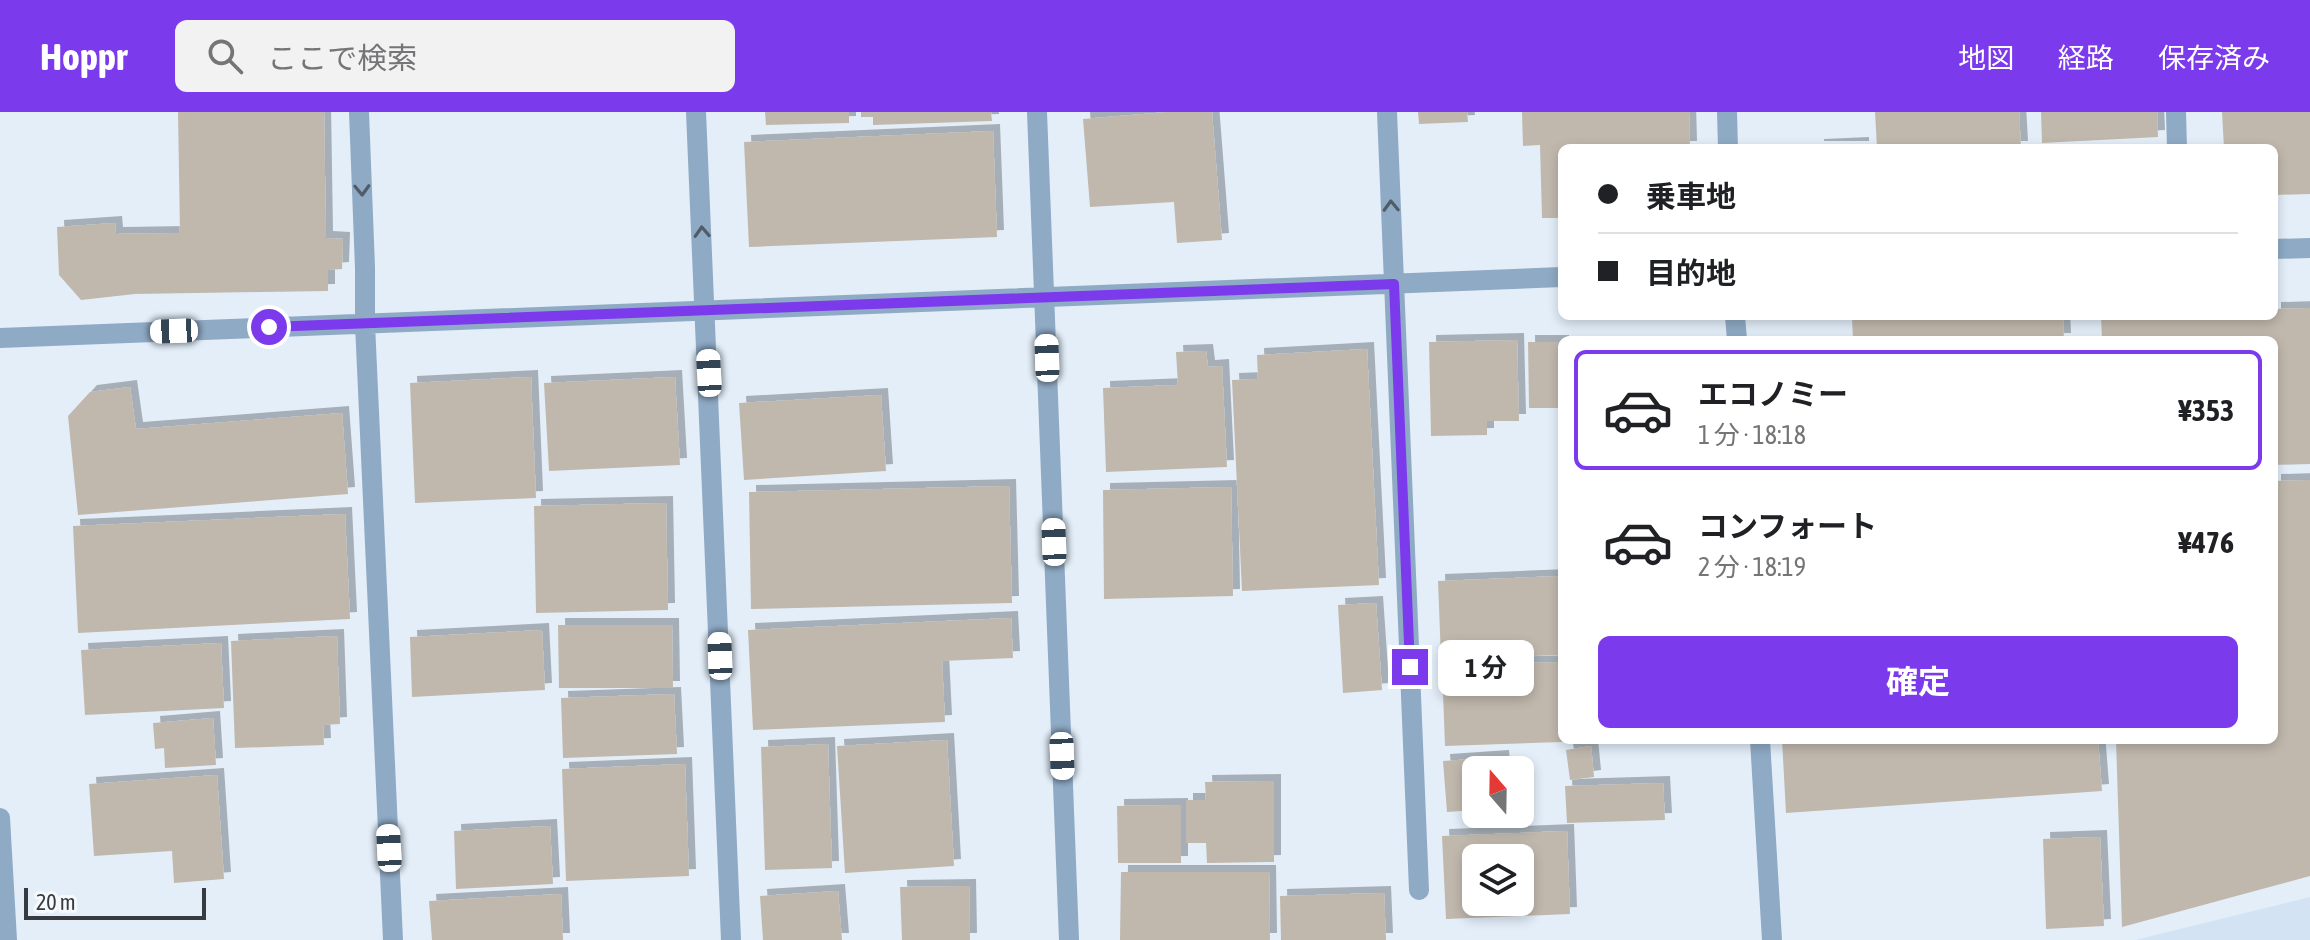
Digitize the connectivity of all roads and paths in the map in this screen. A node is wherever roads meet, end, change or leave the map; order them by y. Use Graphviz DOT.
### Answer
graph roads {
  1 [pos="359,112"];
  2 [pos="696,112"];
  3 [pos="1037,112"];
  4 [pos="1387,112"];
  5 [pos="1727,112"];
  6 [pos="2176,112"];
  7 [pos="1728,144"];
  8 [pos="2177,144"];
  9 [pos="2310,248"];
  10 [pos="2278,249"];
  11 [pos="1558,277"];
  12 [pos="1394,284"];
  13 [pos="1044,297"];
  14 [pos="706,310"];
  15 [pos="365,324"];
  16 [pos="0,338"];
  17 [pos="1760,744"];
  18 [pos="0,818"];
  19 [pos="1419,890"];
  20 [pos="7,940"];
  21 [pos="393,940"];
  22 [pos="731,940"];
  23 [pos="1069,940"];
  24 [pos="1772,940"];
  1 -- 15 [label="street, one-way"];
  14 -- 2 [label="street, one-way"];
  3 -- 13 [label="street"];
  12 -- 4 [label="street, one-way"];
  5 -- 7 [label="street"];
  6 -- 8 [label="street"];
  9 -- 10 [label="street"];
  11 -- 12 [label="street"];
  12 -- 13 [label="street"];
  12 -- 19 [label="street"];
  13 -- 14 [label="street"];
  13 -- 23 [label="street"];
  14 -- 15 [label="street"];
  14 -- 22 [label="street"];
  15 -- 16 [label="street"];
  15 -- 21 [label="street"];
  17 -- 24 [label="street"];
  18 -- 20 [label="street"];
}
